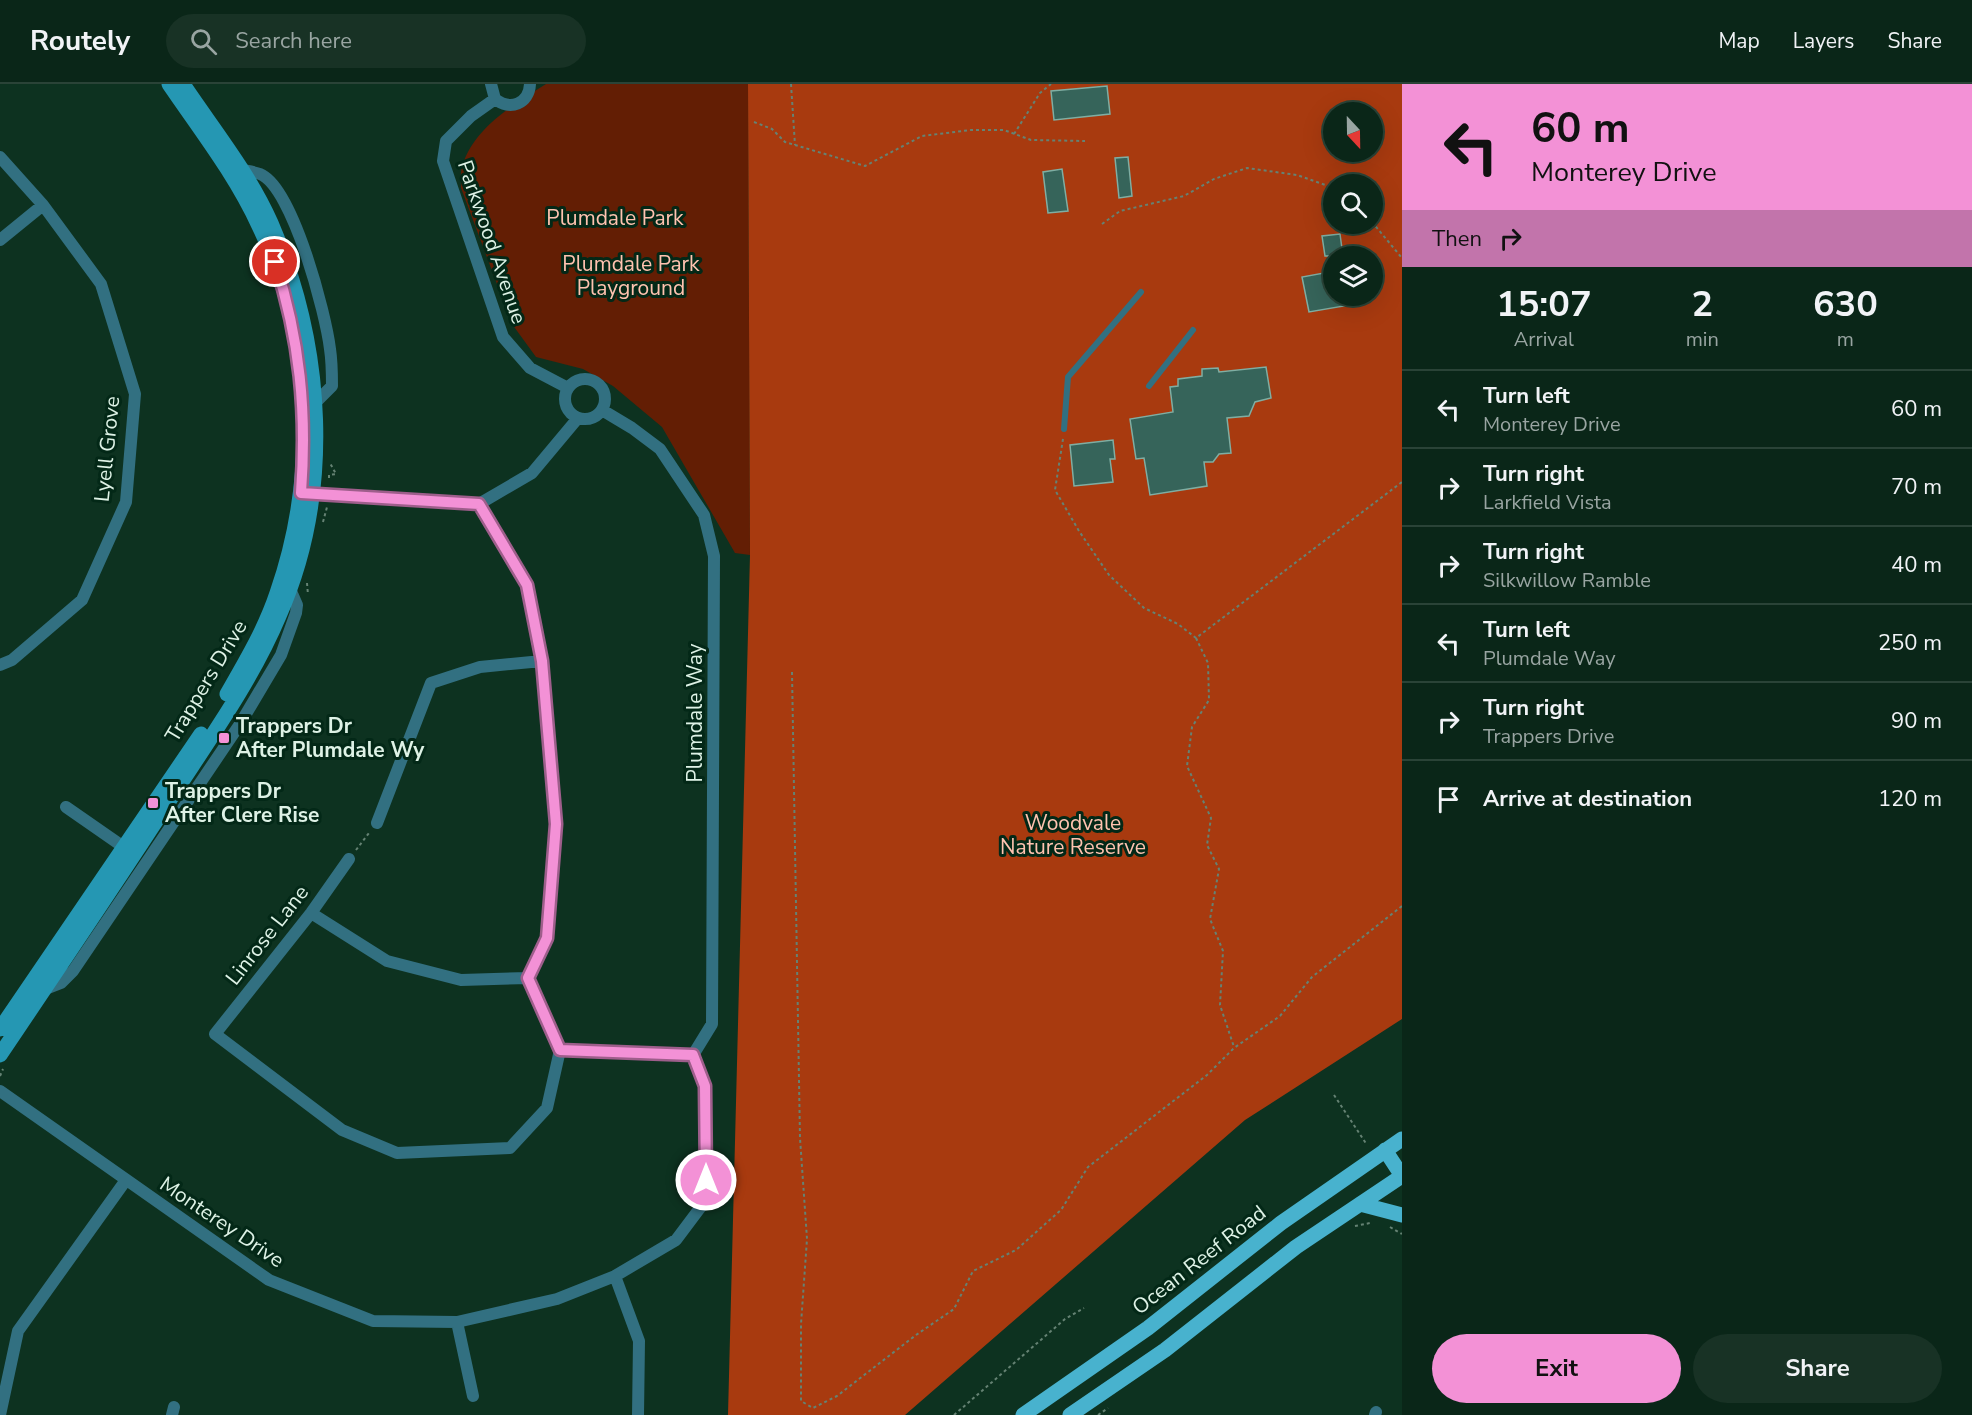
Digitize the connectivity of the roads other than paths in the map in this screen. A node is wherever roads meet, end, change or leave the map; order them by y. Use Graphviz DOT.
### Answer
graph roads {
  1 [pos="169,84"];
  2 [pos="183,84"];
  3 [pos="491,84"];
  4 [pos="530,84"];
  5 [pos="495,99"];
  6 [pos="0,158"];
  7 [pos="242,170"];
  8 [pos="43,205"];
  9 [pos="0,240"];
  10 [pos="1141,292"];
  11 [pos="1193,330"];
  12 [pos="1149,386"];
  13 [pos="568,388"];
  14 [pos="315,403"];
  15 [pos="602,410"];
  16 [pos="578,418"];
  17 [pos="1064,429"];
  18 [pos="307,494"];
  19 [pos="479,504"];
  20 [pos="542,661"];
  21 [pos="0,665"];
  22 [pos="66,807"];
  23 [pos="377,823"];
  24 [pos="124,848"];
  25 [pos="348,859"];
  26 [pos="311,913"];
  27 [pos="528,978"];
  28 [pos="0,1029"];
  29 [pos="560,1050"];
  30 [pos="0,1055"];
  31 [pos="693,1055"];
  32 [pos="0,1091"];
  33 [pos="1402,1139"];
  34 [pos="1385,1150"];
  35 [pos="1402,1176"];
  36 [pos="126,1180"];
  37 [pos="1360,1203"];
  38 [pos="1402,1215"];
  39 [pos="615,1276"];
  40 [pos="457,1322"];
  41 [pos="473,1396"];
  42 [pos="0,1415"];
  43 [pos="638,1415"];
  44 [pos="1023,1415"];
  45 [pos="1070,1415"];
  1 -- 18 [label="main road, Trappers Drive"];
  2 -- 7 [label="main road, Trappers Drive"];
  3 -- 5 [label="street"];
  4 -- 5 [label="street"];
  5 -- 13 [label="street, Parkwood Avenue"];
  6 -- 8 [label="street, Lyell Grove"];
  7 -- 14 [label="main road, Trappers Drive"];
  7 -- 14 [label="street"];
  8 -- 9 [label="street"];
  8 -- 21 [label="street, Lyell Grove"];
  10 -- 17 [label="lane"];
  11 -- 12 [label="lane"];
  13 -- 15 [label="street"];
  13 -- 16 [label="street"];
  14 -- 18 [label="main road, Trappers Drive"];
  15 -- 16 [label="street"];
  15 -- 31 [label="street, Plumdale Way"];
  16 -- 19 [label="street"];
  18 -- 19 [label="street"];
  18 -- 24 [label="main road, Trappers Drive"];
  18 -- 30 [label="main road, Trappers Drive"];
  19 -- 20 [label="street"];
  20 -- 23 [label="street"];
  20 -- 27 [label="street"];
  22 -- 24 [label="street"];
  24 -- 28 [label="main road, Trappers Drive"];
  25 -- 26 [label="street, Linrose Lane"];
  26 -- 27 [label="street"];
  26 -- 29 [label="street, Linrose Lane"];
  27 -- 29 [label="street"];
  29 -- 31 [label="street"];
  31 -- 39 [label="street, Monterey Drive"];
  32 -- 36 [label="street, Monterey Drive"];
  33 -- 34 [label="main road, Ocean Reef Road"];
  34 -- 35 [label="main road"];
  34 -- 44 [label="main road, Ocean Reef Road"];
  35 -- 37 [label="main road"];
  36 -- 40 [label="street, Monterey Drive"];
  36 -- 42 [label="street"];
  37 -- 38 [label="main road"];
  37 -- 45 [label="main road"];
  39 -- 40 [label="street, Monterey Drive"];
  39 -- 43 [label="street"];
  40 -- 41 [label="street"];
}
